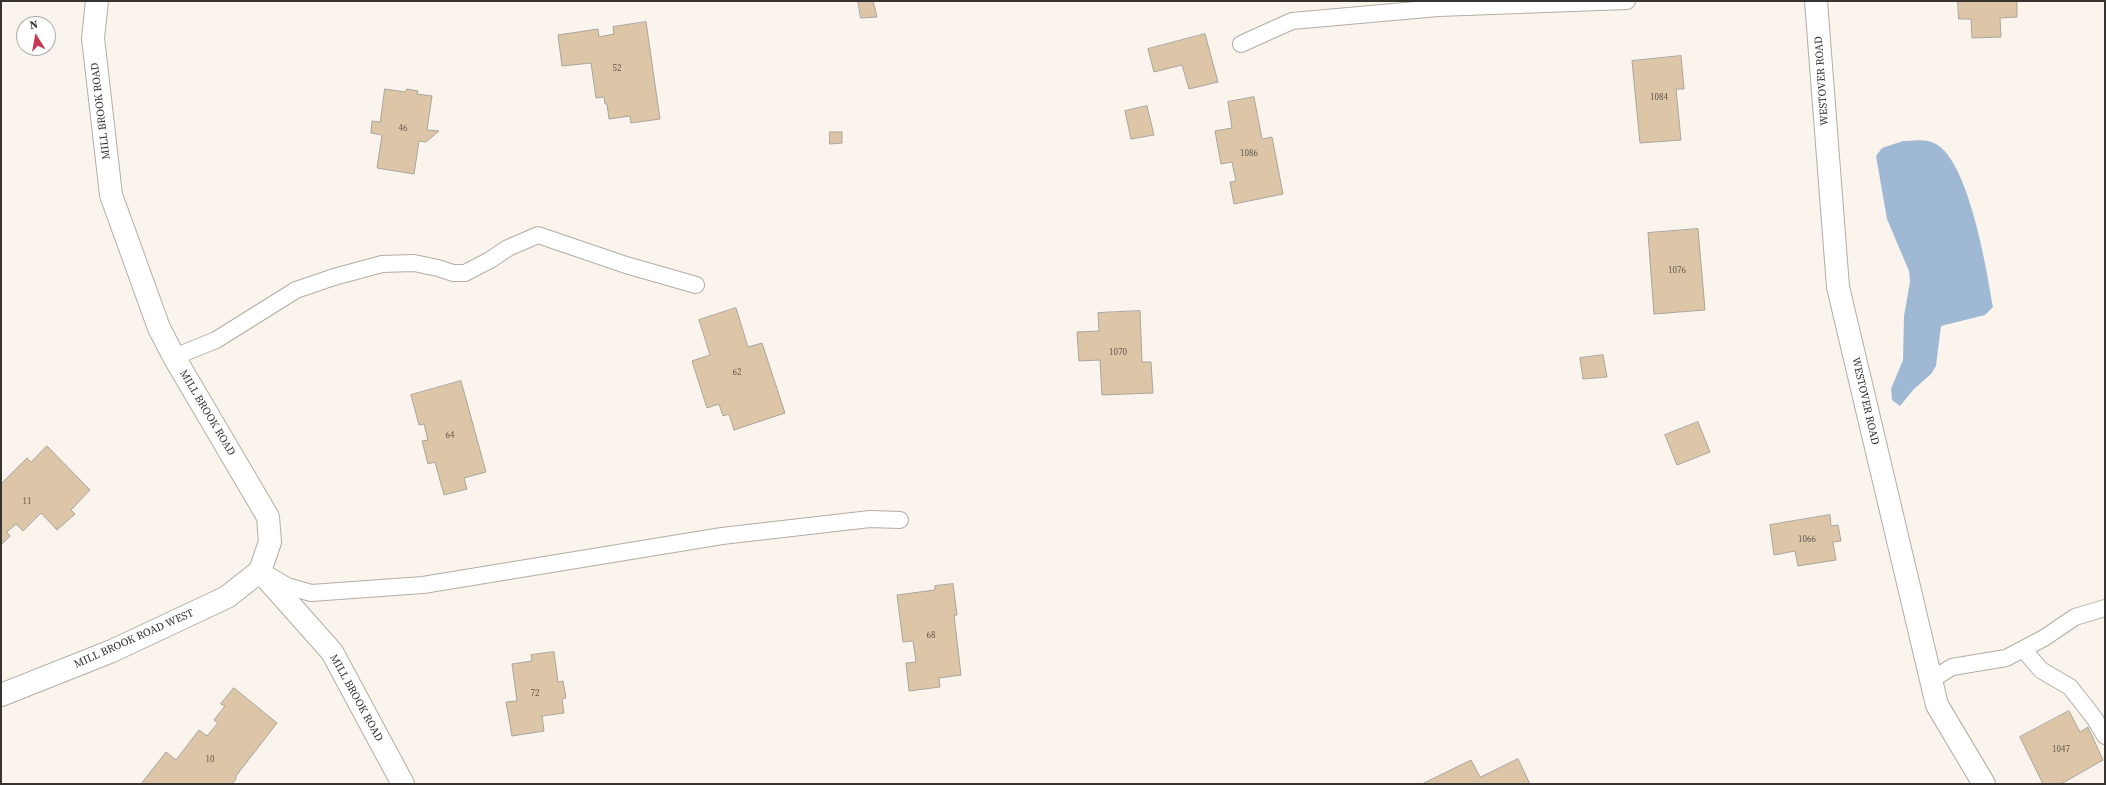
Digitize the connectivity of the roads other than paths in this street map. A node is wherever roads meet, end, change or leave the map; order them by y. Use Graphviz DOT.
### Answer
graph roads {
  1 [pos="97,1"];
  2 [pos="1627,1"];
  3 [pos="1816,1"];
  4 [pos="1241,44"];
  5 [pos="696,285"];
  6 [pos="174,357"];
  7 [pos="900,520"];
  8 [pos="260,570"];
  9 [pos="2105,608"];
  10 [pos="2023,649"];
  11 [pos="1931,680"];
  12 [pos="1,695"];
  13 [pos="2105,736"];
  14 [pos="403,784"];
  15 [pos="1984,784"];
  1 -- 6 [label="street, MILL BROOK ROAD"];
  2 -- 4 [label="lane"];
  3 -- 11 [label="street, WESTOVER ROAD"];
  5 -- 6 [label="lane"];
  6 -- 8 [label="street, MILL BROOK ROAD"];
  7 -- 8 [label="lane"];
  8 -- 12 [label="street, MILL BROOK ROAD WEST"];
  8 -- 14 [label="street, MILL BROOK ROAD"];
  9 -- 10 [label="lane"];
  10 -- 11 [label="lane"];
  10 -- 13 [label="lane"];
  11 -- 15 [label="street, WESTOVER ROAD"];
}
